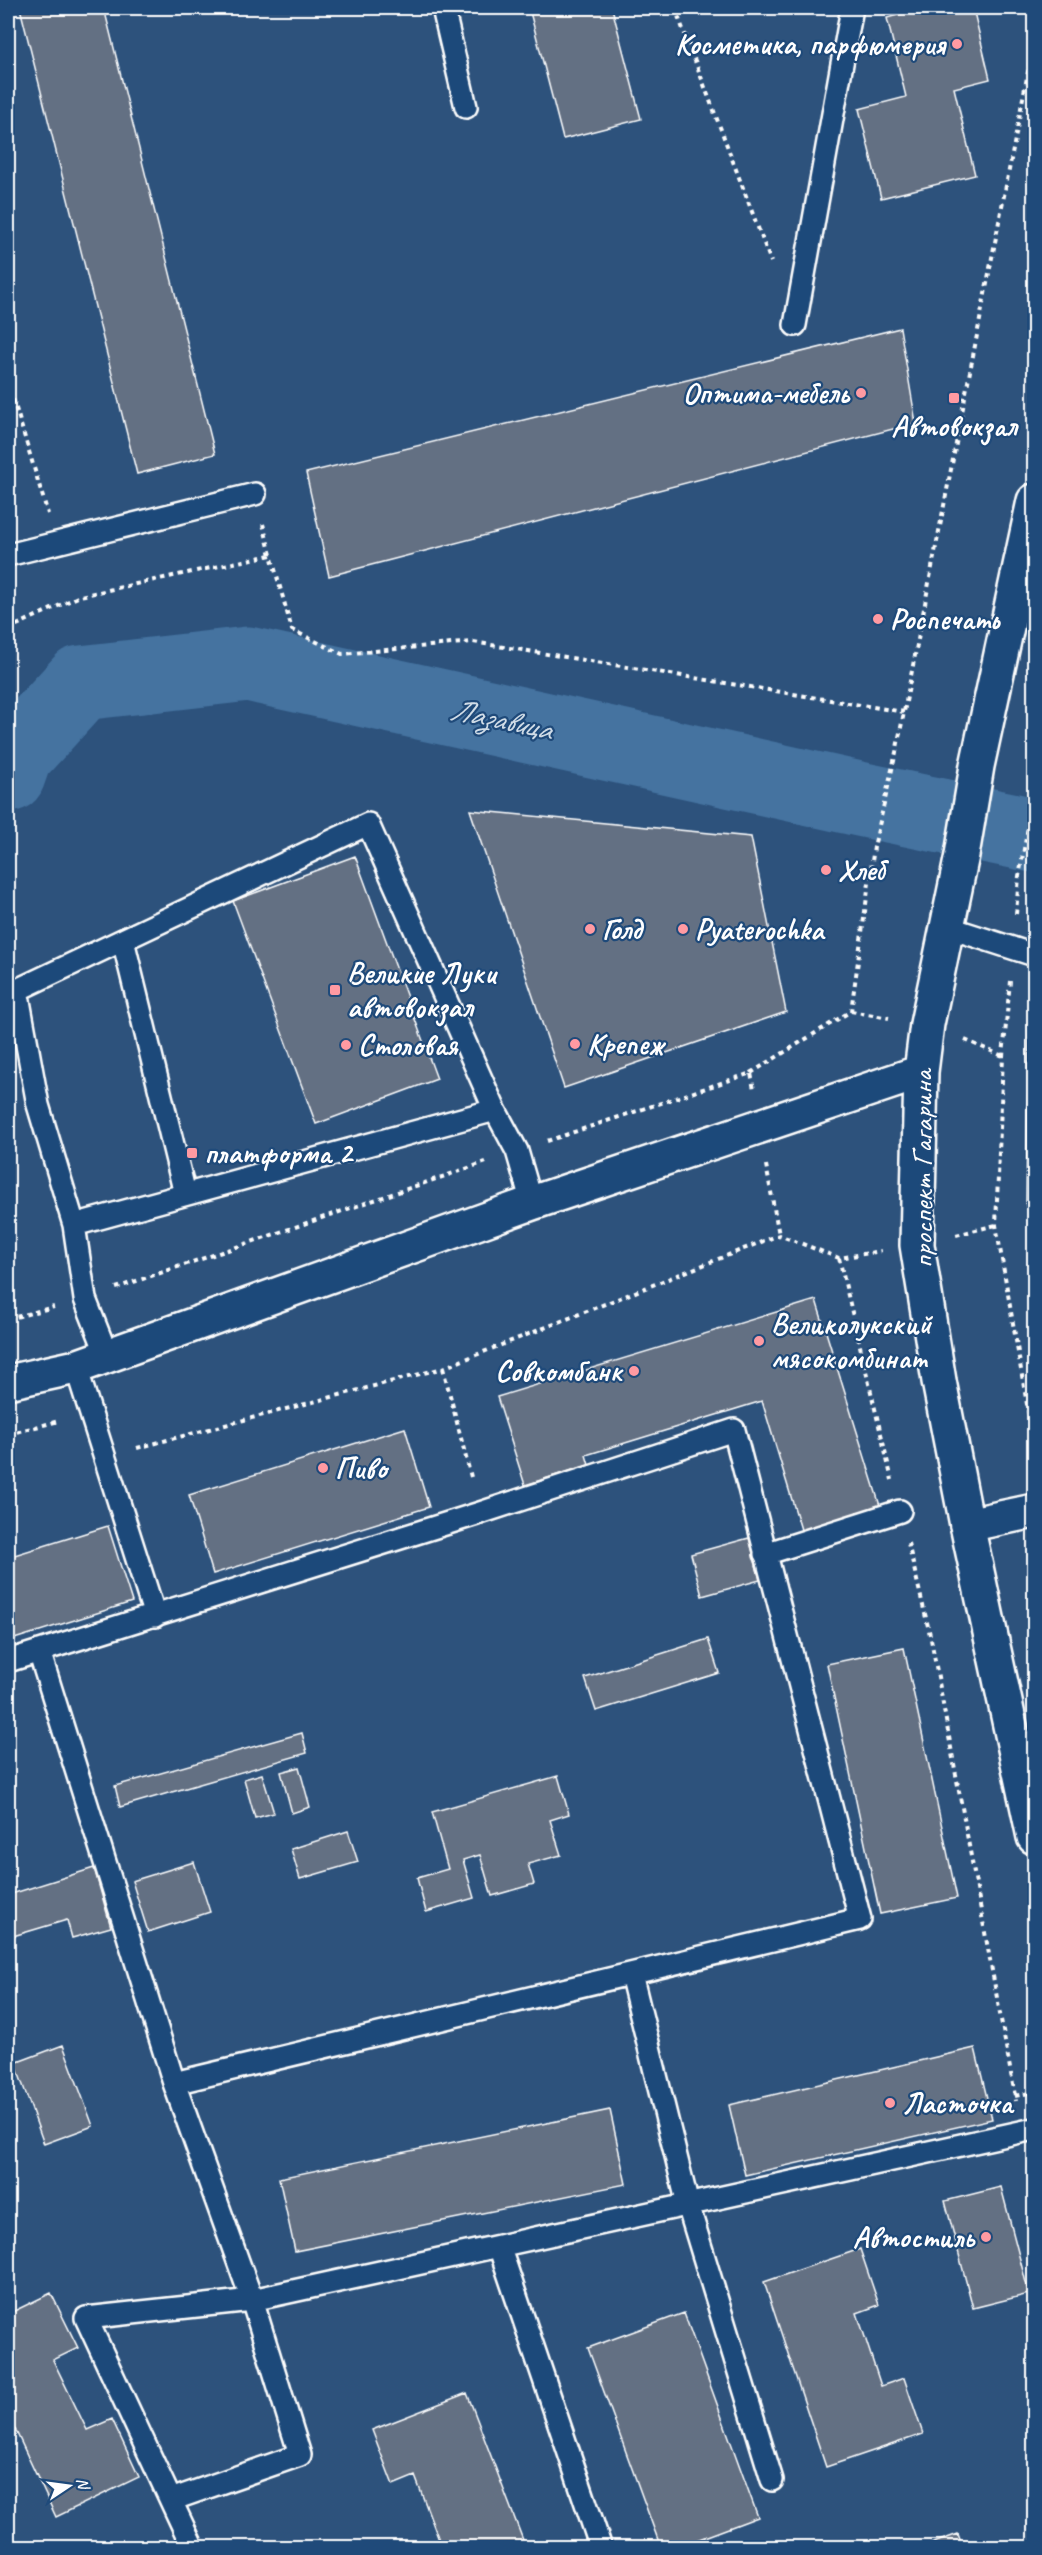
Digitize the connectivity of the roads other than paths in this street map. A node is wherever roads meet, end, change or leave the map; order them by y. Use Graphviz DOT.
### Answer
graph roads {
  1 [pos="443,8"];
  2 [pos="852,8"];
  3 [pos="466,107"];
  4 [pos="795,325"];
  5 [pos="255,494"];
  6 [pos="1035,501"];
  7 [pos="8,555"];
  8 [pos="947,927"];
  9 [pos="123,940"];
  10 [pos="1035,955"];
  11 [pos="921,1072"];
  12 [pos="495,1110"];
  13 [pos="185,1194"];
  14 [pos="532,1203"];
  15 [pos="74,1225"];
  16 [pos="107,1355"];
  17 [pos="76,1367"];
  18 [pos="8,1382"];
  19 [pos="900,1511"];
  20 [pos="1035,1511"];
  21 [pos="967,1525"];
  22 [pos="765,1554"];
  23 [pos="155,1616"];
  24 [pos="39,1651"];
  25 [pos="8,1661"];
  26 [pos="1035,1837"];
  27 [pos="631,1974"];
  28 [pos="174,2083"];
  29 [pos="1035,2129"];
  30 [pos="688,2205"];
  31 [pos="499,2246"];
  32 [pos="252,2300"];
  33 [pos="772,2480"];
  34 [pos="171,2500"];
  35 [pos="193,2547"];
  36 [pos="601,2547"];
  1 -- 3 [label="lane"];
  2 -- 4 [label="lane"];
  5 -- 7 [label="lane"];
  6 -- 8 [label="main road, проспект Гагарина"];
  8 -- 10 [label="lane"];
  8 -- 11 [label="main road, проспект Гагарина"];
  9 -- 12 [label="lane"];
  9 -- 13 [label="lane"];
  9 -- 15 [label="lane"];
  11 -- 14 [label="main road"];
  11 -- 21 [label="main road, проспект Гагарина"];
  12 -- 13 [label="lane"];
  12 -- 14 [label="lane"];
  13 -- 15 [label="lane"];
  14 -- 16 [label="main road"];
  15 -- 16 [label="lane"];
  16 -- 17 [label="main road"];
  17 -- 18 [label="main road"];
  17 -- 23 [label="lane"];
  19 -- 22 [label="lane"];
  20 -- 21 [label="main road"];
  21 -- 26 [label="main road, проспект Гагарина"];
  22 -- 23 [label="lane"];
  22 -- 27 [label="lane"];
  23 -- 24 [label="lane"];
  24 -- 25 [label="lane"];
  24 -- 28 [label="lane"];
  27 -- 28 [label="lane"];
  27 -- 30 [label="lane"];
  28 -- 32 [label="lane"];
  29 -- 30 [label="lane"];
  30 -- 31 [label="lane"];
  30 -- 33 [label="lane"];
  31 -- 32 [label="lane"];
  31 -- 36 [label="lane"];
  32 -- 34 [label="lane"];
  32 -- 34 [label="lane"];
  34 -- 35 [label="lane"];
}
